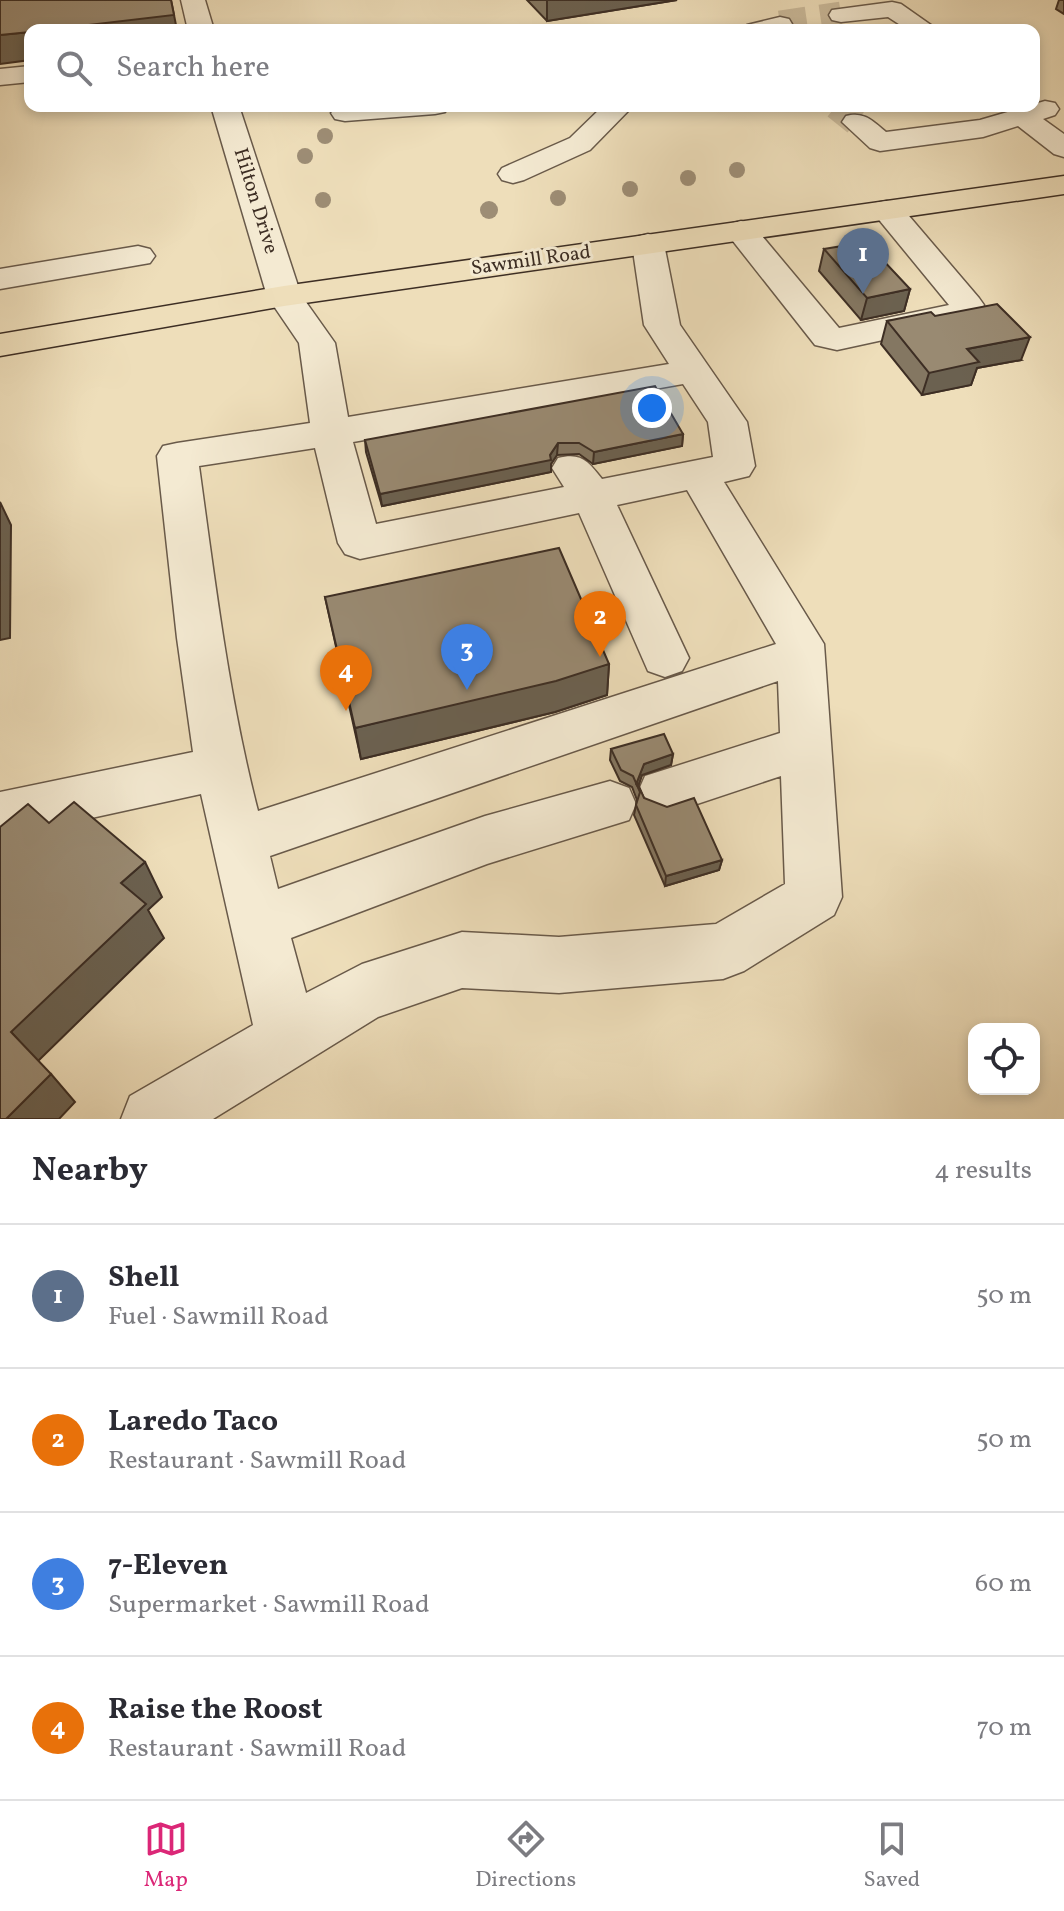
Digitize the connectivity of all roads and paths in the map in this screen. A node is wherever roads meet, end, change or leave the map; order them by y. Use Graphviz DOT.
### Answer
graph roads {
  1 [pos="193,0"];
  2 [pos="841,15"];
  3 [pos="199,24"];
  4 [pos="916,24"];
  5 [pos="24,75"];
  6 [pos="0,77"];
  7 [pos="227,112"];
  8 [pos="358,112"];
  9 [pos="614,112"];
  10 [pos="962,112"];
  11 [pos="1041,112"];
  12 [pos="345,113"];
  13 [pos="856,122"];
  14 [pos="983,128"];
  15 [pos="1064,148"];
  16 [pos="513,174"];
  17 [pos="1064,185"];
  18 [pos="887,210"];
  19 [pos="741,231"];
  20 [pos="648,244"];
  21 [pos="138,256"];
  22 [pos="0,279"];
  23 [pos="284,296"];
  24 [pos="0,345"];
  25 [pos="694,371"];
  26 [pos="331,433"];
  27 [pos="680,469"];
  28 [pos="582,482"];
  29 [pos="801,654"];
  30 [pos="665,658"];
  31 [pos="807,746"];
  32 [pos="221,768"];
  33 [pos="664,792"];
  34 [pos="610,804"];
  35 [pos="0,815"];
  36 [pos="239,842"];
  37 [pos="259,923"];
  38 [pos="287,1039"];
  39 [pos="153,1119"];
  1 -- 3 [label="street"];
  2 -- 4 [label="street"];
  5 -- 6 [label="street"];
  7 -- 23 [label="street, Hilton Drive"];
  8 -- 12 [label="street"];
  9 -- 16 [label="street"];
  10 -- 14 [label="street"];
  11 -- 14 [label="street"];
  11 -- 15 [label="street"];
  13 -- 14 [label="street"];
  17 -- 18 [label="main road, Sawmill Road"];
  18 -- 19 [label="main road, Sawmill Road"];
  18 -- 19 [label="street"];
  19 -- 20 [label="main road, Sawmill Road"];
  20 -- 23 [label="main road, Sawmill Road"];
  20 -- 25 [label="street"];
  21 -- 22 [label="street"];
  23 -- 24 [label="main road, Sawmill Road"];
  23 -- 26 [label="street, Hilton Drive"];
  25 -- 26 [label="street"];
  25 -- 27 [label="street"];
  26 -- 28 [label="street, Hilton Drive"];
  26 -- 32 [label="street"];
  27 -- 28 [label="street"];
  27 -- 29 [label="street"];
  28 -- 30 [label="street"];
  29 -- 31 [label="street"];
  29 -- 36 [label="street"];
  31 -- 33 [label="street"];
  31 -- 38 [label="street"];
  32 -- 35 [label="street"];
  32 -- 36 [label="street"];
  34 -- 37 [label="street"];
  36 -- 37 [label="street"];
  37 -- 38 [label="street"];
  38 -- 39 [label="street"];
}
